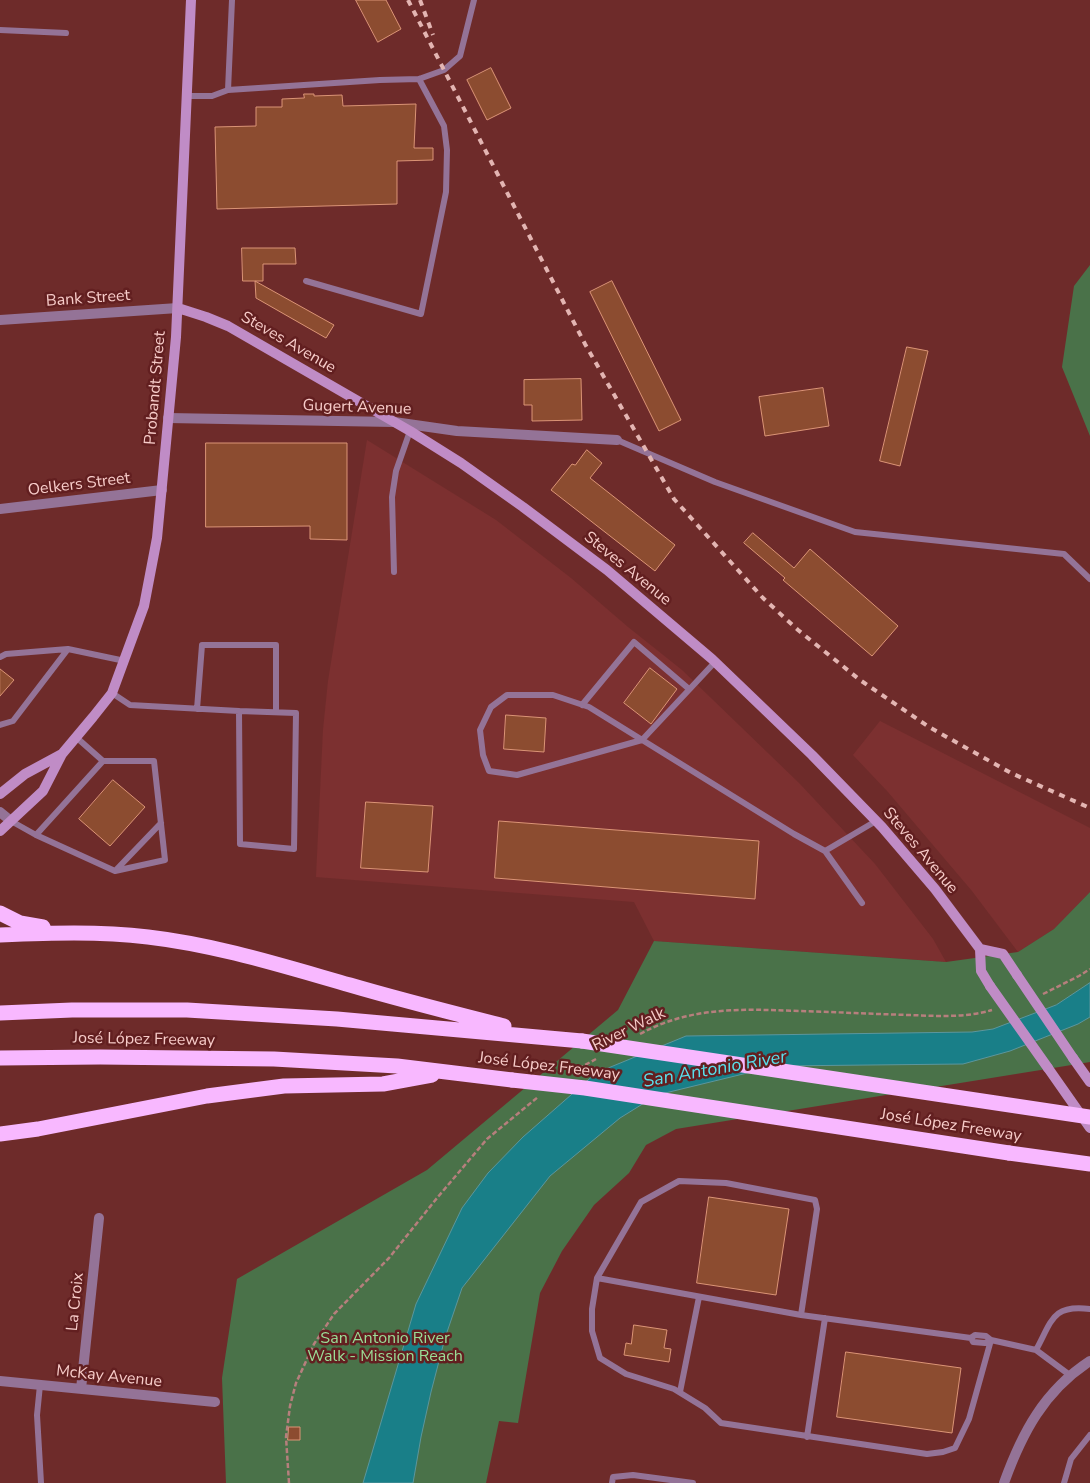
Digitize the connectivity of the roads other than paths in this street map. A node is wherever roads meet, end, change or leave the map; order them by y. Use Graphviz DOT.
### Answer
graph roads {
  1 [pos="191,0"];
  2 [pos="232,0"];
  3 [pos="474,0"];
  4 [pos="0,30"];
  5 [pos="66,33"];
  6 [pos="419,78"];
  7 [pos="228,90"];
  8 [pos="187,96"];
  9 [pos="306,281"];
  10 [pos="178,308"];
  11 [pos="0,320"];
  12 [pos="168,418"];
  13 [pos="394,422"];
  14 [pos="410,431"];
  15 [pos="618,440"];
  16 [pos="162,490"];
  17 [pos="0,509"];
  18 [pos="394,572"];
  19 [pos="1090,578"];
  20 [pos="68,649"];
  21 [pos="0,656"];
  22 [pos="125,661"];
  23 [pos="715,662"];
  24 [pos="689,689"];
  25 [pos="112,693"];
  26 [pos="582,705"];
  27 [pos="198,709"];
  28 [pos="239,710"];
  29 [pos="276,712"];
  30 [pos="0,725"];
  31 [pos="77,738"];
  32 [pos="642,740"];
  33 [pos="62,754"];
  34 [pos="103,761"];
  35 [pos="0,794"];
  36 [pos="0,812"];
  37 [pos="11,821"];
  38 [pos="876,821"];
  39 [pos="161,823"];
  40 [pos="0,831"];
  41 [pos="36,835"];
  42 [pos="825,851"];
  43 [pos="115,871"];
  44 [pos="862,903"];
  45 [pos="0,913"];
  46 [pos="69,933"];
  47 [pos="0,935"];
  48 [pos="980,949"];
  49 [pos="0,1013"];
  50 [pos="547,1037"];
  51 [pos="0,1058"];
  52 [pos="446,1072"];
  53 [pos="1090,1082"];
  54 [pos="1090,1117"];
  55 [pos="1090,1128"];
  56 [pos="0,1134"];
  57 [pos="1090,1164"];
  58 [pos="99,1218"];
  59 [pos="597,1278"];
  60 [pos="699,1297"];
  61 [pos="1090,1308"];
  62 [pos="801,1315"];
  63 [pos="825,1318"];
  64 [pos="991,1340"];
  65 [pos="1036,1350"];
  66 [pos="1090,1361"];
  67 [pos="1071,1376"];
  68 [pos="0,1381"];
  69 [pos="40,1385"];
  70 [pos="81,1389"];
  71 [pos="680,1392"];
  72 [pos="215,1402"];
  73 [pos="1090,1435"];
  74 [pos="807,1436"];
  75 [pos="41,1483"];
  76 [pos="612,1483"];
  77 [pos="694,1483"];
  78 [pos="1004,1483"];
  79 [pos="1064,1483"];
  1 -- 8 [label="main road, Probandt Street"];
  2 -- 7 [label="lane"];
  3 -- 6 [label="lane"];
  4 -- 5 [label="lane"];
  6 -- 7 [label="lane"];
  6 -- 9 [label="lane"];
  7 -- 8 [label="lane"];
  8 -- 10 [label="main road, Probandt Street"];
  10 -- 11 [label="street, Bank Street"];
  10 -- 12 [label="main road, Probandt Street"];
  10 -- 13 [label="main road, Steves Avenue"];
  12 -- 13 [label="street, Gugert Avenue"];
  12 -- 16 [label="main road, Probandt Street"];
  13 -- 14 [label="main road, Steves Avenue"];
  13 -- 15 [label="street, Gugert Avenue"];
  14 -- 18 [label="lane"];
  14 -- 23 [label="main road, Steves Avenue"];
  15 -- 19 [label="lane"];
  16 -- 17 [label="street, Oelkers Street"];
  16 -- 22 [label="main road, Probandt Street"];
  20 -- 21 [label="lane"];
  20 -- 22 [label="lane"];
  20 -- 30 [label="lane"];
  22 -- 25 [label="main road, Probandt Street"];
  23 -- 24 [label="lane"];
  23 -- 38 [label="main road, Steves Avenue"];
  24 -- 26 [label="lane"];
  24 -- 32 [label="lane"];
  25 -- 27 [label="lane"];
  25 -- 31 [label="main road, Probandt Street"];
  26 -- 32 [label="lane"];
  26 -- 32 [label="lane"];
  27 -- 28 [label="lane"];
  27 -- 29 [label="lane"];
  28 -- 29 [label="lane"];
  28 -- 29 [label="lane"];
  31 -- 33 [label="main road, Probandt Street"];
  31 -- 34 [label="lane"];
  32 -- 42 [label="lane"];
  33 -- 35 [label="main road, Probandt Street"];
  33 -- 37 [label="main road, Probandt Street"];
  34 -- 39 [label="lane"];
  34 -- 41 [label="lane"];
  36 -- 37 [label="street"];
  37 -- 40 [label="main road, Probandt Street"];
  37 -- 41 [label="lane"];
  38 -- 42 [label="lane"];
  38 -- 48 [label="main road, Steves Avenue"];
  39 -- 43 [label="lane"];
  39 -- 43 [label="lane"];
  41 -- 43 [label="lane"];
  42 -- 44 [label="lane"];
  45 -- 46 [label="highway"];
  46 -- 47 [label="highway"];
  46 -- 50 [label="highway"];
  48 -- 53 [label="main road, bridge"];
  48 -- 55 [label="main road, bridge"];
  49 -- 50 [label="highway, José López Freeway"];
  50 -- 54 [label="highway, José López Freeway, bridge"];
  51 -- 52 [label="highway, José López Freeway"];
  52 -- 56 [label="highway"];
  52 -- 57 [label="highway, José López Freeway, bridge"];
  58 -- 70 [label="street, La Croix"];
  59 -- 60 [label="lane"];
  59 -- 62 [label="lane"];
  59 -- 71 [label="lane"];
  60 -- 62 [label="lane"];
  60 -- 71 [label="lane"];
  61 -- 65 [label="lane"];
  62 -- 63 [label="lane"];
  63 -- 64 [label="lane"];
  63 -- 74 [label="lane"];
  64 -- 65 [label="lane"];
  64 -- 74 [label="lane"];
  65 -- 67 [label="lane"];
  66 -- 67 [label="street"];
  67 -- 78 [label="street"];
  68 -- 69 [label="street, McKay Avenue"];
  69 -- 70 [label="street, McKay Avenue"];
  69 -- 75 [label="lane"];
  70 -- 72 [label="street, McKay Avenue"];
  71 -- 74 [label="lane"];
  73 -- 79 [label="lane"];
  76 -- 77 [label="lane"];
}
